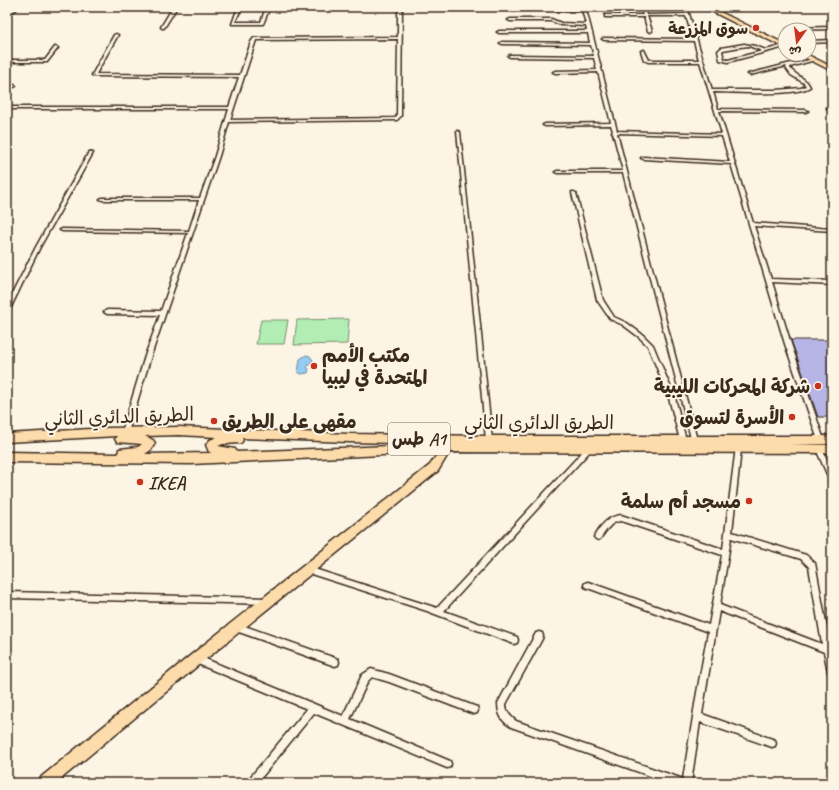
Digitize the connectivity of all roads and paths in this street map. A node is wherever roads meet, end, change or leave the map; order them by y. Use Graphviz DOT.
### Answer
graph roads {
  1 [pos="17,7"];
  2 [pos="175,7"];
  3 [pos="240,7"];
  4 [pos="268,7"];
  5 [pos="400,7"];
  6 [pos="642,7"];
  7 [pos="685,7"];
  8 [pos="790,7"];
  9 [pos="520,8"];
  10 [pos="551,8"];
  11 [pos="583,8"];
  12 [pos="708,8"];
  13 [pos="507,9"];
  14 [pos="7,11"];
  15 [pos="646,15"];
  16 [pos="687,15"];
  17 [pos="606,16"];
  18 [pos="510,20"];
  19 [pos="587,25"];
  20 [pos="163,27"];
  21 [pos="817,28"];
  22 [pos="832,28"];
  23 [pos="650,30"];
  24 [pos="500,32"];
  25 [pos="589,32"];
  26 [pos="116,35"];
  27 [pos="400,38"];
  28 [pos="604,39"];
  29 [pos="694,40"];
  30 [pos="832,41"];
  31 [pos="777,42"];
  32 [pos="817,42"];
  33 [pos="502,43"];
  34 [pos="593,44"];
  35 [pos="56,48"];
  36 [pos="777,48"];
  37 [pos="643,51"];
  38 [pos="766,51"];
  39 [pos="510,56"];
  40 [pos="596,56"];
  41 [pos="7,61"];
  42 [pos="700,61"];
  43 [pos="796,62"];
  44 [pos="804,62"];
  45 [pos="817,62"];
  46 [pos="832,69"];
  47 [pos="555,72"];
  48 [pos="599,72"];
  49 [pos="750,74"];
  50 [pos="241,76"];
  51 [pos="7,86"];
  52 [pos="14,86"];
  53 [pos="710,91"];
  54 [pos="832,107"];
  55 [pos="7,108"];
  56 [pos="231,108"];
  57 [pos="716,110"];
  58 [pos="806,111"];
  59 [pos="832,113"];
  60 [pos="227,121"];
  61 [pos="612,124"];
  62 [pos="545,125"];
  63 [pos="458,132"];
  64 [pos="614,132"];
  65 [pos="724,136"];
  66 [pos="91,153"];
  67 [pos="643,158"];
  68 [pos="733,163"];
  69 [pos="557,172"];
  70 [pos="626,172"];
  71 [pos="574,193"];
  72 [pos="102,199"];
  73 [pos="202,199"];
  74 [pos="751,224"];
  75 [pos="62,230"];
  76 [pos="832,230"];
  77 [pos="190,232"];
  78 [pos="768,280"];
  79 [pos="832,283"];
  80 [pos="7,309"];
  81 [pos="107,312"];
  82 [pos="163,313"];
  83 [pos="125,432"];
  84 [pos="349,438"];
  85 [pos="7,439"];
  86 [pos="489,440"];
  87 [pos="688,440"];
  88 [pos="824,443"];
  89 [pos="447,448"];
  90 [pos="589,449"];
  91 [pos="738,449"];
  92 [pos="832,449"];
  93 [pos="294,454"];
  94 [pos="7,457"];
  95 [pos="36,457"];
  96 [pos="832,479"];
  97 [pos="728,534"];
  98 [pos="598,537"];
  99 [pos="726,553"];
  100 [pos="308,570"];
  101 [pos="588,585"];
  102 [pos="7,595"];
  103 [pos="269,601"];
  104 [pos="717,607"];
  105 [pos="438,612"];
  106 [pos="236,627"];
  107 [pos="712,630"];
  108 [pos="539,636"];
  109 [pos="514,640"];
  110 [pos="827,650"];
  111 [pos="196,659"];
  112 [pos="335,662"];
  113 [pos="832,672"];
  114 [pos="313,708"];
  115 [pos="474,710"];
  116 [pos="697,717"];
  117 [pos="345,721"];
  118 [pos="772,743"];
  119 [pos="447,764"];
  120 [pos="45,783"];
  121 [pos="251,783"];
  122 [pos="683,783"];
  123 [pos="687,783"];
  1 -- 14 [label="street"];
  2 -- 20 [label="street"];
  3 -- 4 [label="street"];
  5 -- 27 [label="street"];
  6 -- 15 [label="street"];
  7 -- 16 [label="street"];
  8 -- 12 [label="street"];
  9 -- 10 [label="street"];
  9 -- 13 [label="street"];
  10 -- 11 [label="street"];
  11 -- 19 [label="street"];
  12 -- 31 [label="main road"];
  15 -- 16 [label="street"];
  15 -- 17 [label="street"];
  15 -- 23 [label="street"];
  16 -- 29 [label="street"];
  18 -- 19 [label="street"];
  19 -- 25 [label="street"];
  21 -- 22 [label="street"];
  24 -- 25 [label="street"];
  25 -- 34 [label="street"];
  26 -- 50 [label="street"];
  27 -- 50 [label="street"];
  27 -- 60 [label="street"];
  28 -- 29 [label="street"];
  29 -- 42 [label="street"];
  30 -- 32 [label="street"];
  33 -- 34 [label="street"];
  34 -- 40 [label="street"];
  35 -- 41 [label="street"];
  36 -- 38 [label="street"];
  37 -- 42 [label="street"];
  38 -- 38 [label="street"];
  39 -- 40 [label="street"];
  40 -- 48 [label="street"];
  42 -- 53 [label="street"];
  43 -- 49 [label="street"];
  44 -- 53 [label="street"];
  45 -- 46 [label="main road"];
  47 -- 48 [label="street"];
  48 -- 61 [label="street"];
  50 -- 56 [label="street"];
  51 -- 52 [label="street"];
  53 -- 57 [label="street"];
  54 -- 59 [label="street"];
  55 -- 56 [label="street"];
  56 -- 60 [label="street"];
  57 -- 58 [label="street"];
  57 -- 65 [label="street"];
  60 -- 73 [label="street"];
  61 -- 62 [label="street"];
  61 -- 64 [label="street"];
  63 -- 86 [label="street"];
  64 -- 65 [label="street"];
  64 -- 70 [label="street"];
  65 -- 68 [label="street"];
  66 -- 80 [label="street"];
  67 -- 68 [label="street"];
  68 -- 74 [label="street"];
  69 -- 70 [label="street"];
  70 -- 87 [label="street"];
  71 -- 87 [label="street"];
  72 -- 73 [label="street"];
  73 -- 77 [label="street"];
  74 -- 76 [label="street"];
  74 -- 78 [label="street"];
  75 -- 77 [label="street"];
  77 -- 82 [label="street"];
  78 -- 79 [label="street"];
  78 -- 88 [label="street"];
  81 -- 82 [label="street"];
  82 -- 83 [label="street"];
  83 -- 84 [label="highway, الطريق الدائري الثاني / طس A1"];
  83 -- 85 [label="highway, الطريق الدائري الثاني / طس A1"];
  84 -- 86 [label="highway, الطريق الدائري الثاني / طس A1"];
  84 -- 93 [label="highway"];
  85 -- 95 [label="highway"];
  86 -- 87 [label="highway, الطريق الدائري الثاني / طس A1"];
  87 -- 88 [label="highway, الطريق الدائري الثاني / طس A1"];
  88 -- 91 [label="highway, الطريق الدائري الثاني / طس A1"];
  88 -- 92 [label="highway, الطريق الدائري الثاني / طس A1"];
  88 -- 96 [label="street"];
  89 -- 90 [label="highway, الطريق الدائري الثاني / طس A1"];
  89 -- 93 [label="highway, الطريق الدائري الثاني / طس A1"];
  89 -- 100 [label="main road"];
  90 -- 91 [label="highway, الطريق الدائري الثاني / طس A1"];
  90 -- 105 [label="street"];
  91 -- 97 [label="street"];
  93 -- 95 [label="highway, الطريق الدائري الثاني / طس A1"];
  94 -- 95 [label="highway, الطريق الدائري الثاني / طس A1"];
  97 -- 99 [label="street"];
  97 -- 110 [label="street"];
  98 -- 99 [label="street"];
  99 -- 104 [label="street"];
  100 -- 103 [label="main road"];
  100 -- 105 [label="street"];
  101 -- 107 [label="street"];
  102 -- 103 [label="street"];
  103 -- 106 [label="main road"];
  104 -- 107 [label="street"];
  104 -- 110 [label="street"];
  105 -- 109 [label="street"];
  106 -- 111 [label="main road"];
  106 -- 112 [label="street"];
  107 -- 116 [label="street"];
  108 -- 122 [label="street"];
  110 -- 113 [label="street"];
  111 -- 114 [label="street"];
  111 -- 120 [label="main road"];
  114 -- 117 [label="street"];
  114 -- 121 [label="street"];
  115 -- 117 [label="street"];
  116 -- 118 [label="street"];
  116 -- 123 [label="street"];
  117 -- 119 [label="street"];
}
